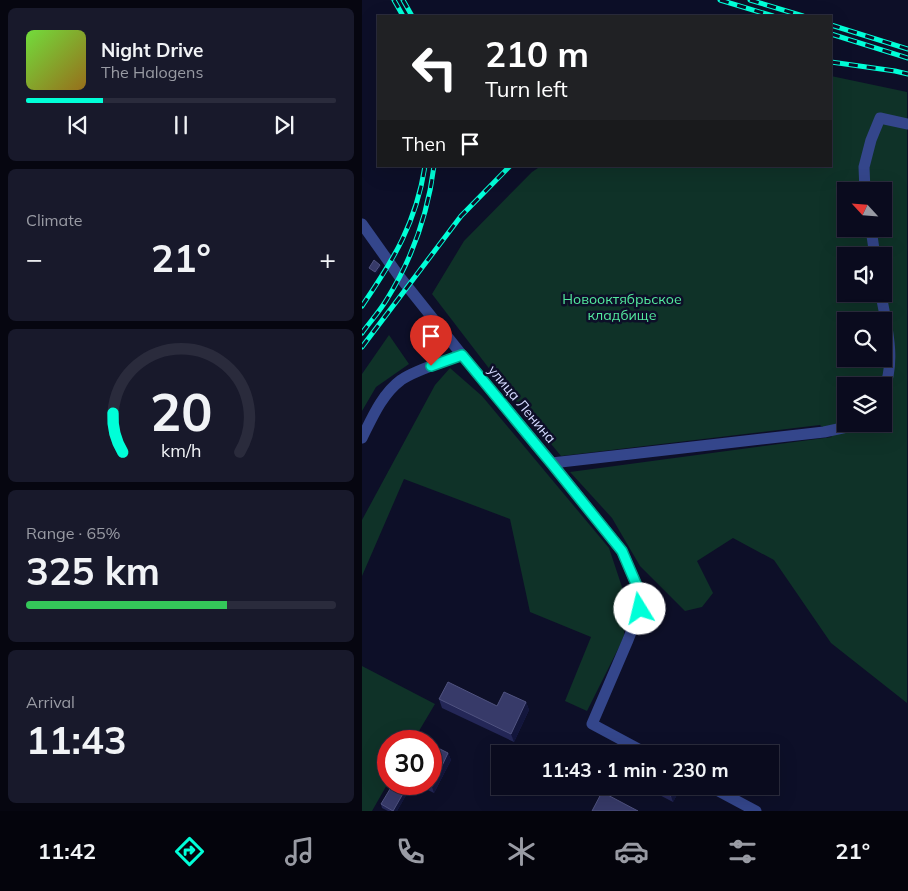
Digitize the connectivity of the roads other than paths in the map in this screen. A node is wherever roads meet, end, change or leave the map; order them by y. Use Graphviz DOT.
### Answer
graph roads {
  1 [pos="908,124"];
  2 [pos="865,182"];
  3 [pos="362,224"];
  4 [pos="882,302"];
  5 [pos="462,355"];
  6 [pos="887,377"];
  7 [pos="837,429"];
  8 [pos="362,438"];
  9 [pos="552,464"];
  10 [pos="631,745"];
  11 [pos="726,795"];
  12 [pos="756,811"];
  1 -- 2 [label="street"];
  3 -- 5 [label="street, улица Ленина"];
  4 -- 6 [label="street"];
  5 -- 8 [label="street"];
  5 -- 9 [label="street, улица Ленина"];
  7 -- 9 [label="street"];
  9 -- 10 [label="street, улица Ленина"];
  11 -- 12 [label="street"];
}
